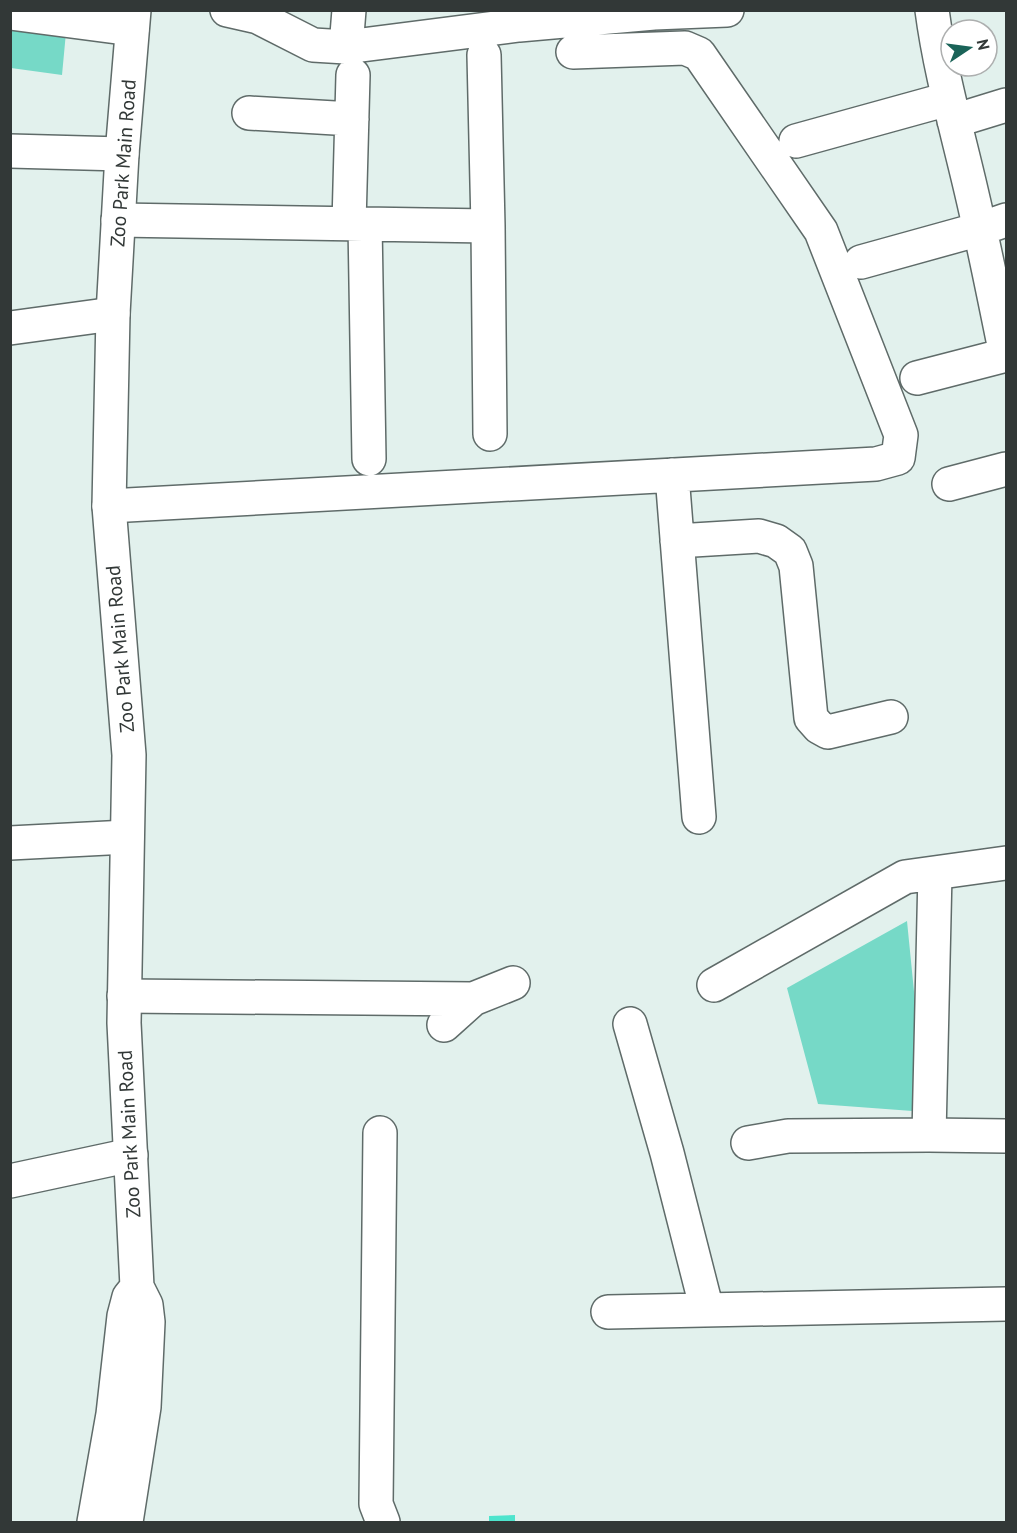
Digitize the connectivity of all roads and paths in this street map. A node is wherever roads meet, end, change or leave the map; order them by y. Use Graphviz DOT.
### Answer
graph roads {
  1 [pos="227,10"];
  2 [pos="349,10"];
  3 [pos="728,10"];
  4 [pos="932,10"];
  5 [pos="654,12"];
  6 [pos="10,13"];
  7 [pos="520,18"];
  8 [pos="133,20"];
  9 [pos="573,52"];
  10 [pos="484,55"];
  11 [pos="350,61"];
  12 [pos="1006,105"];
  13 [pos="951,110"];
  14 [pos="249,113"];
  15 [pos="352,119"];
  16 [pos="796,141"];
  17 [pos="10,151"];
  18 [pos="122,154"];
  19 [pos="118,220"];
  20 [pos="357,224"];
  21 [pos="993,225"];
  22 [pos="488,226"];
  23 [pos="861,262"];
  24 [pos="112,314"];
  25 [pos="10,328"];
  26 [pos="1006,355"];
  27 [pos="917,378"];
  28 [pos="490,434"];
  29 [pos="369,459"];
  30 [pos="1006,469"];
  31 [pos="672,475"];
  32 [pos="949,484"];
  33 [pos="109,506"];
  34 [pos="678,541"];
  35 [pos="891,717"];
  36 [pos="699,816"];
  37 [pos="127,837"];
  38 [pos="10,843"];
  39 [pos="1006,863"];
  40 [pos="935,873"];
  41 [pos="513,983"];
  42 [pos="714,985"];
  43 [pos="124,996"];
  44 [pos="473,999"];
  45 [pos="630,1024"];
  46 [pos="444,1025"];
  47 [pos="380,1133"];
  48 [pos="929,1135"];
  49 [pos="1006,1136"];
  50 [pos="748,1143"];
  51 [pos="130,1155"];
  52 [pos="10,1181"];
  53 [pos="137,1287"];
  54 [pos="1006,1304"];
  55 [pos="708,1310"];
  56 [pos="608,1312"];
  57 [pos="94,1522"];
  58 [pos="126,1522"];
  59 [pos="383,1522"];
  1 -- 11 [label="street"];
  2 -- 11 [label="street"];
  3 -- 5 [label="street"];
  4 -- 13 [label="street"];
  5 -- 7 [label="street"];
  6 -- 8 [label="street"];
  7 -- 11 [label="street"];
  8 -- 18 [label="street, Zoo Park Main Road"];
  9 -- 31 [label="street"];
  10 -- 22 [label="street"];
  11 -- 15 [label="street"];
  12 -- 13 [label="street"];
  13 -- 16 [label="street"];
  13 -- 21 [label="street"];
  14 -- 15 [label="street"];
  15 -- 20 [label="street"];
  17 -- 18 [label="street"];
  18 -- 19 [label="street, Zoo Park Main Road"];
  19 -- 20 [label="street"];
  19 -- 24 [label="street, Zoo Park Main Road"];
  20 -- 22 [label="street"];
  20 -- 29 [label="street"];
  21 -- 23 [label="street"];
  21 -- 26 [label="street"];
  22 -- 28 [label="street"];
  24 -- 25 [label="street"];
  24 -- 33 [label="street, Zoo Park Main Road"];
  26 -- 27 [label="street"];
  30 -- 32 [label="street"];
  31 -- 33 [label="street"];
  31 -- 34 [label="street"];
  33 -- 37 [label="street, Zoo Park Main Road"];
  34 -- 35 [label="street"];
  34 -- 36 [label="street"];
  37 -- 38 [label="street"];
  37 -- 43 [label="street, Zoo Park Main Road"];
  39 -- 40 [label="street"];
  40 -- 42 [label="street"];
  40 -- 48 [label="street"];
  41 -- 44 [label="street"];
  43 -- 44 [label="street"];
  43 -- 51 [label="street, Zoo Park Main Road"];
  44 -- 46 [label="street"];
  45 -- 55 [label="street"];
  47 -- 59 [label="street"];
  48 -- 49 [label="street"];
  48 -- 50 [label="street"];
  51 -- 52 [label="street"];
  51 -- 53 [label="street, Zoo Park Main Road"];
  53 -- 57 [label="street, Zoo Park Main Road"];
  53 -- 58 [label="street, Zoo Park Main Road"];
  54 -- 55 [label="street"];
  55 -- 56 [label="street"];
}
